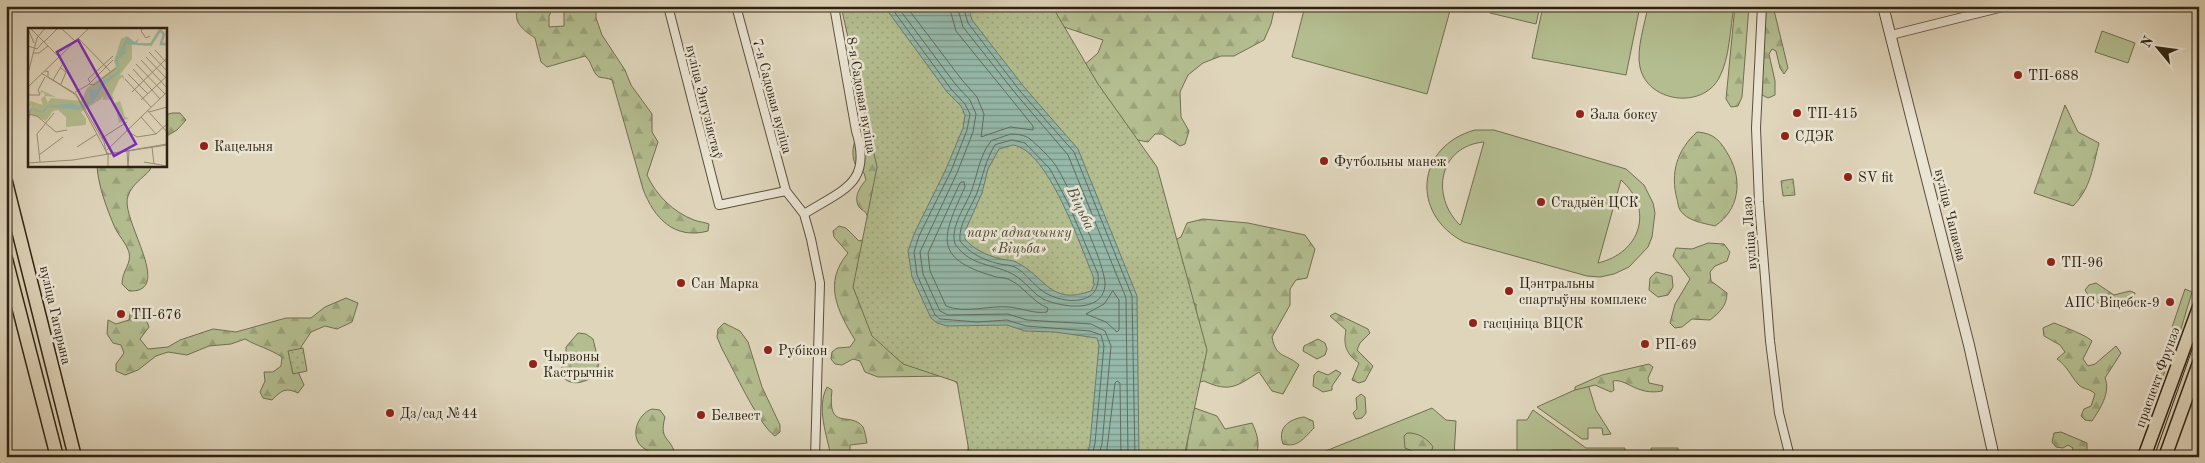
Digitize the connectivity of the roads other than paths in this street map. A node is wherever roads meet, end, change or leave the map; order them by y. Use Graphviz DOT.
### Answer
graph roads {
  1 [pos="668,6"];
  2 [pos="736,6"];
  3 [pos="834,6"];
  4 [pos="1762,6"];
  5 [pos="1883,6"];
  6 [pos="2007,6"];
  7 [pos="1891,35"];
  8 [pos="6,182"];
  9 [pos="786,192"];
  10 [pos="804,214"];
  11 [pos="8,265"];
  12 [pos="28,265"];
  13 [pos="2199,307"];
  14 [pos="2199,363"];
  15 [pos="1990,432"];
  16 [pos="57,457"];
  17 [pos="75,457"];
  18 [pos="815,457"];
  19 [pos="1790,457"];
  20 [pos="1994,457"];
  21 [pos="1999,457"];
  22 [pos="2144,457"];
  23 [pos="2165,457"];
  1 -- 9 [label="street, вуліца Энтузіястаў"];
  2 -- 9 [label="street, 7-я Садовая вуліца"];
  3 -- 10 [label="street, 8-я Садовая вуліца"];
  4 -- 19 [label="street, вуліца Лазо"];
  5 -- 7 [label="street, вуліца Чапаева"];
  6 -- 7 [label="street"];
  7 -- 15 [label="street, вуліца Чапаева"];
  8 -- 12 [label="main road, вуліца Гагарына"];
  9 -- 10 [label="street"];
  10 -- 18 [label="street"];
  11 -- 12 [label="main road"];
  11 -- 16 [label="main road"];
  12 -- 17 [label="main road, вуліца Гагарына"];
  13 -- 22 [label="main road, праспект Фрунзэ"];
  14 -- 23 [label="main road"];
  15 -- 20 [label="street, вуліца Чапаева"];
  15 -- 21 [label="street, вуліца Чапаева"];
}
